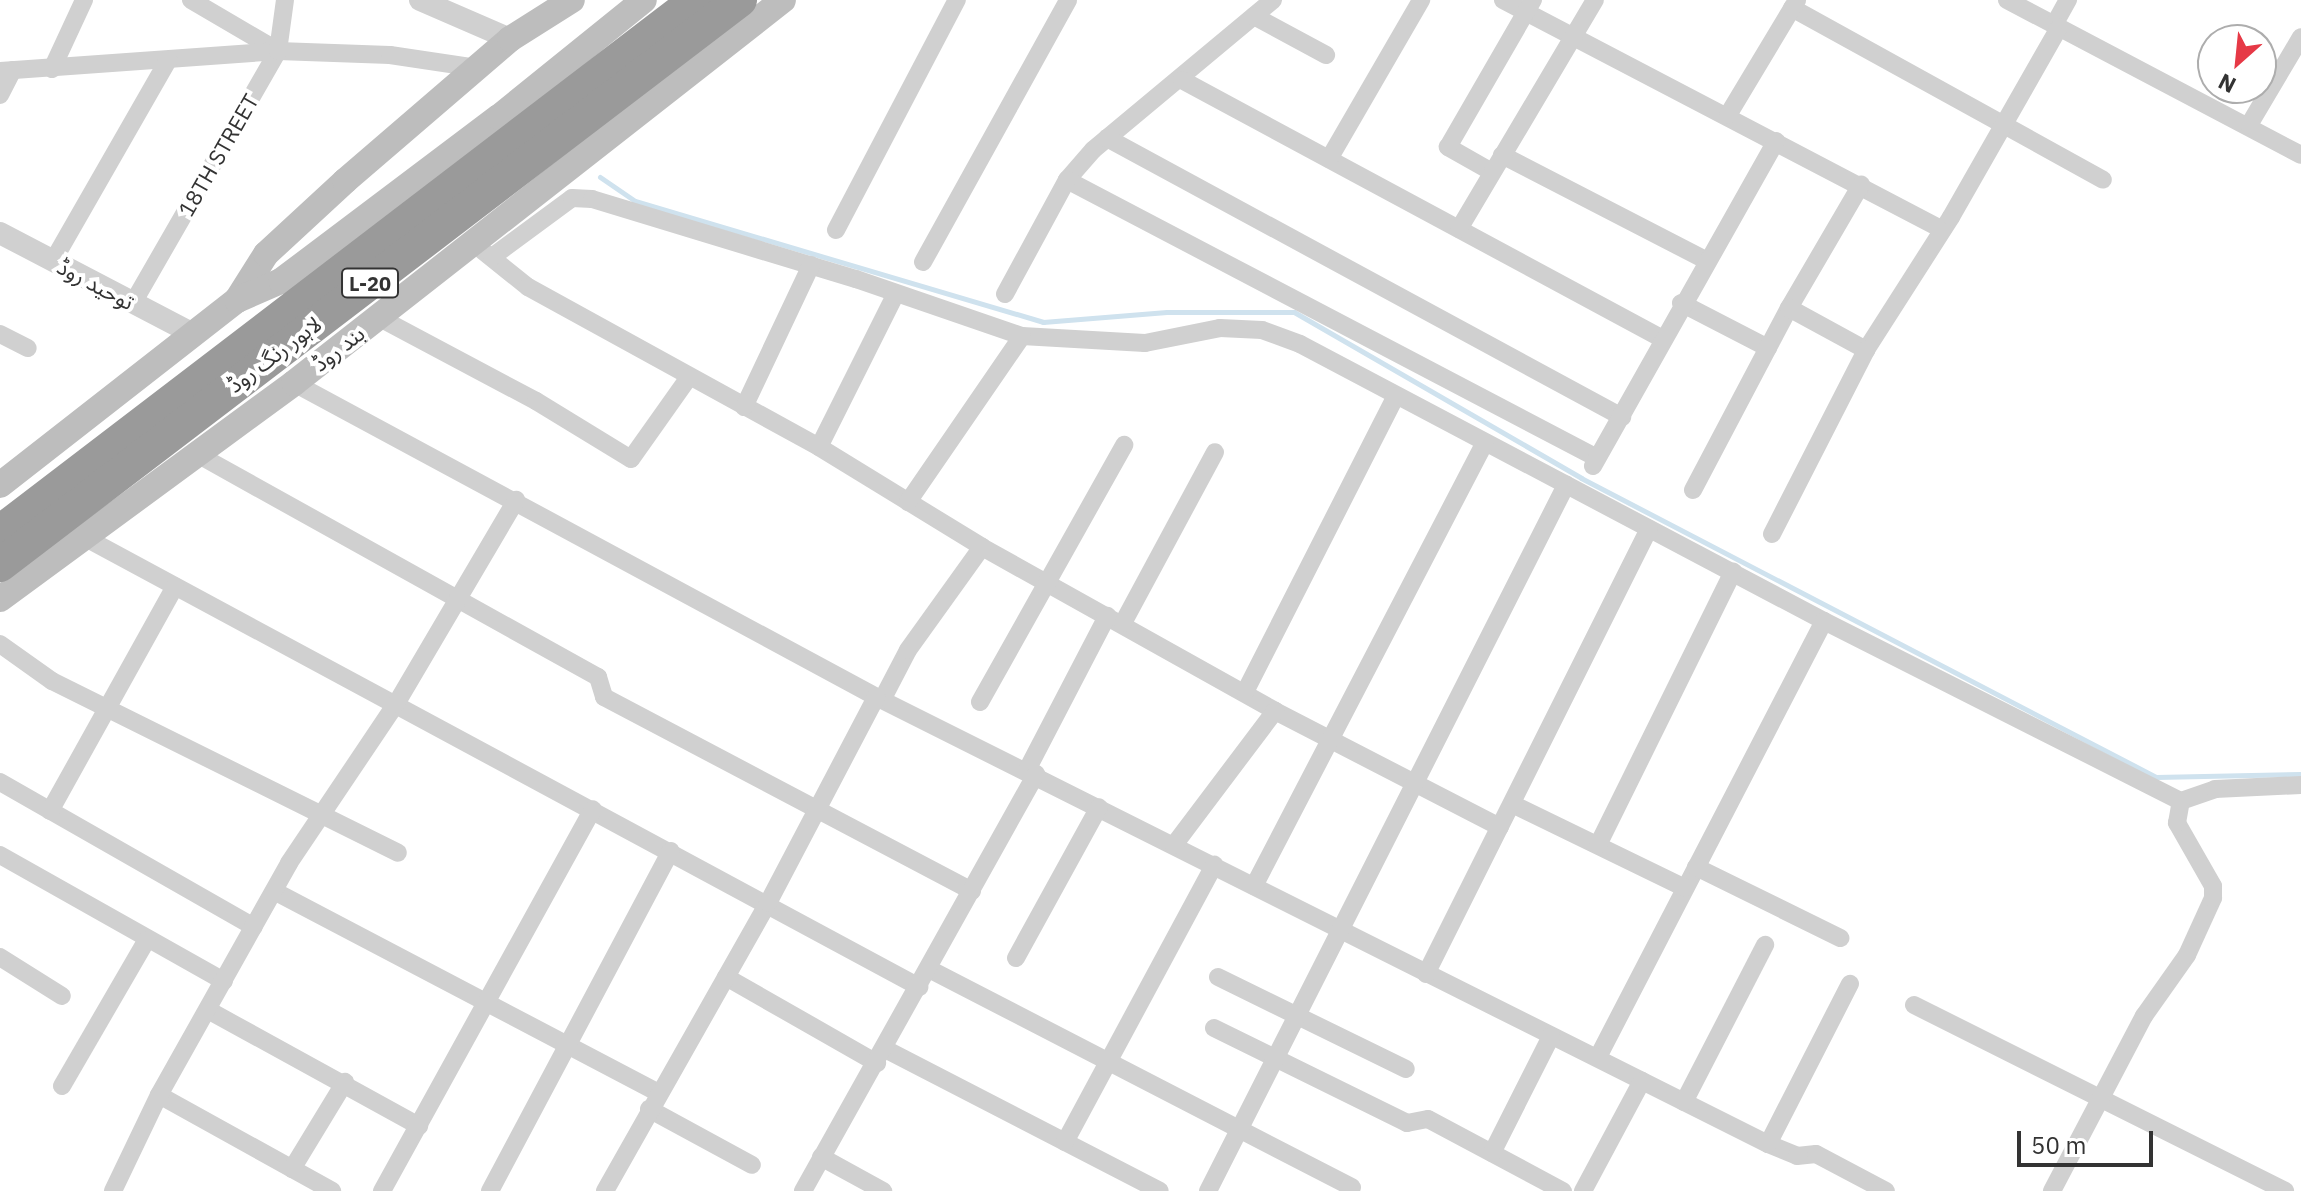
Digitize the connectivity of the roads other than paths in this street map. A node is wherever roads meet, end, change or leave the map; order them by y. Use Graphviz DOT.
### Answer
graph roads {
  1 [pos="84,0"];
  2 [pos="191,0"];
  3 [pos="285,0"];
  4 [pos="420,0"];
  5 [pos="572,0"];
  6 [pos="644,0"];
  7 [pos="696,0"];
  8 [pos="740,0"];
  9 [pos="783,0"];
  10 [pos="957,0"];
  11 [pos="1068,0"];
  12 [pos="1273,0"];
  13 [pos="1421,0"];
  14 [pos="1503,0"];
  15 [pos="1595,0"];
  16 [pos="2007,0"];
  17 [pos="2068,0"];
  18 [pos="1794,4"];
  19 [pos="1530,6"];
  20 [pos="1254,16"];
  21 [pos="2056,27"];
  22 [pos="1575,37"];
  23 [pos="2301,37"];
  24 [pos="510,39"];
  25 [pos="278,51"];
  26 [pos="1326,55"];
  27 [pos="168,60"];
  28 [pos="477,68"];
  29 [pos="52,69"];
  30 [pos="7,70"];
  31 [pos="1182,80"];
  32 [pos="0,95"];
  33 [pos="1728,115"];
  34 [pos="2249,125"];
  35 [pos="2002,126"];
  36 [pos="1107,138"];
  37 [pos="1776,141"];
  38 [pos="2301,155"];
  39 [pos="1329,159"];
  40 [pos="1497,163"];
  41 [pos="1067,180"];
  42 [pos="2103,180"];
  43 [pos="1861,185"];
  44 [pos="1459,229"];
  45 [pos="1941,229"];
  46 [pos="836,230"];
  47 [pos="0,233"];
  48 [pos="482,250"];
  49 [pos="1705,260"];
  50 [pos="53,261"];
  51 [pos="923,262"];
  52 [pos="811,265"];
  53 [pos="1005,294"];
  54 [pos="895,295"];
  55 [pos="237,300"];
  56 [pos="133,303"];
  57 [pos="1681,303"];
  58 [pos="1789,308"];
  59 [pos="378,317"];
  60 [pos="0,334"];
  61 [pos="193,334"];
  62 [pos="1022,336"];
  63 [pos="1661,338"];
  64 [pos="28,348"];
  65 [pos="1768,348"];
  66 [pos="1866,350"];
  67 [pos="689,377"];
  68 [pos="294,383"];
  69 [pos="1396,396"];
  70 [pos="744,407"];
  71 [pos="1622,417"];
  72 [pos="1485,443"];
  73 [pos="1124,445"];
  74 [pos="819,447"];
  75 [pos="1215,452"];
  76 [pos="197,454"];
  77 [pos="0,485"];
  78 [pos="1566,485"];
  79 [pos="1693,490"];
  80 [pos="516,500"];
  81 [pos="908,502"];
  82 [pos="1649,529"];
  83 [pos="0,532"];
  84 [pos="1772,534"];
  85 [pos="84,537"];
  86 [pos="982,547"];
  87 [pos="0,565"];
  88 [pos="1733,572"];
  89 [pos="1044,582"];
  90 [pos="175,586"];
  91 [pos="0,599"];
  92 [pos="458,600"];
  93 [pos="1115,620"];
  94 [pos="1824,621"];
  95 [pos="0,644"];
  96 [pos="1245,692"];
  97 [pos="879,698"];
  98 [pos="980,702"];
  99 [pos="396,704"];
  100 [pos="107,710"];
  101 [pos="1275,711"];
  102 [pos="1330,740"];
  103 [pos="1031,772"];
  104 [pos="0,782"];
  105 [pos="1415,784"];
  106 [pos="2301,785"];
  107 [pos="2181,801"];
  108 [pos="1512,804"];
  109 [pos="1099,807"];
  110 [pos="593,809"];
  111 [pos="50,811"];
  112 [pos="321,811"];
  113 [pos="816,811"];
  114 [pos="1500,827"];
  115 [pos="1174,845"];
  116 [pos="1598,845"];
  117 [pos="671,851"];
  118 [pos="398,853"];
  119 [pos="0,855"];
  120 [pos="1214,865"];
  121 [pos="1696,867"];
  122 [pos="1254,886"];
  123 [pos="1685,888"];
  124 [pos="274,891"];
  125 [pos="972,891"];
  126 [pos="768,903"];
  127 [pos="254,927"];
  128 [pos="1343,932"];
  129 [pos="1840,938"];
  130 [pos="146,941"];
  131 [pos="1765,945"];
  132 [pos="0,957"];
  133 [pos="1016,958"];
  134 [pos="929,969"];
  135 [pos="1426,974"];
  136 [pos="726,977"];
  137 [pos="1218,977"];
  138 [pos="224,981"];
  139 [pos="1850,984"];
  140 [pos="919,987"];
  141 [pos="62,996"];
  142 [pos="487,1005"];
  143 [pos="1914,1005"];
  144 [pos="208,1010"];
  145 [pos="1299,1016"];
  146 [pos="1214,1028"];
  147 [pos="1551,1036"];
  148 [pos="567,1047"];
  149 [pos="881,1056"];
  150 [pos="1597,1058"];
  151 [pos="1277,1059"];
  152 [pos="1104,1063"];
  153 [pos="1406,1069"];
  154 [pos="1642,1081"];
  155 [pos="345,1082"];
  156 [pos="62,1086"];
  157 [pos="159,1095"];
  158 [pos="2099,1098"];
  159 [pos="654,1101"];
  160 [pos="1684,1102"];
  161 [pos="419,1126"];
  162 [pos="1239,1132"];
  163 [pos="1065,1142"];
  164 [pos="1768,1144"];
  165 [pos="1492,1153"];
  166 [pos="821,1157"];
  167 [pos="752,1165"];
  168 [pos="292,1169"];
  169 [pos="1352,1187"];
  170 [pos="118,1189"];
  171 [pos="332,1191"];
  172 [pos="382,1191"];
  173 [pos="490,1191"];
  174 [pos="605,1191"];
  175 [pos="803,1191"];
  176 [pos="883,1191"];
  177 [pos="1160,1191"];
  178 [pos="1208,1191"];
  179 [pos="1563,1191"];
  180 [pos="1583,1191"];
  181 [pos="1886,1191"];
  182 [pos="2052,1191"];
  183 [pos="2285,1191"];
  1 -- 29 [label="street"];
  2 -- 25 [label="street"];
  3 -- 25 [label="street, 18TH STREET"];
  4 -- 24 [label="street"];
  5 -- 24 [label="main road"];
  6 -- 55 [label="main road"];
  7 -- 83 [label="highway, لاہور رنگ روڈ / L-20"];
  8 -- 87 [label="highway, لاہور رنگ روڈ / L-20"];
  9 -- 48 [label="main road, بند روڈ"];
  10 -- 46 [label="street"];
  11 -- 51 [label="street"];
  12 -- 20 [label="street"];
  13 -- 39 [label="street"];
  14 -- 19 [label="street"];
  15 -- 22 [label="street"];
  16 -- 21 [label="street"];
  17 -- 21 [label="street"];
  18 -- 33 [label="street"];
  18 -- 35 [label="street"];
  19 -- 22 [label="street"];
  19 -- 40 [label="street"];
  20 -- 26 [label="street"];
  20 -- 31 [label="street"];
  21 -- 34 [label="street"];
  21 -- 35 [label="street"];
  22 -- 33 [label="street"];
  22 -- 40 [label="street"];
  23 -- 34 [label="street"];
  24 -- 28 [label="main road"];
  25 -- 27 [label="street"];
  25 -- 28 [label="street"];
  25 -- 56 [label="street, 18TH STREET"];
  27 -- 29 [label="street"];
  27 -- 50 [label="street"];
  28 -- 55 [label="main road"];
  29 -- 30 [label="street"];
  30 -- 32 [label="street"];
  31 -- 36 [label="street"];
  31 -- 39 [label="street"];
  33 -- 37 [label="street"];
  34 -- 38 [label="street"];
  35 -- 42 [label="street"];
  35 -- 45 [label="street"];
  36 -- 41 [label="street"];
  36 -- 71 [label="street"];
  37 -- 43 [label="street"];
  37 -- 49 [label="street"];
  39 -- 44 [label="street"];
  40 -- 44 [label="street"];
  40 -- 49 [label="street"];
  41 -- 53 [label="street"];
  41 -- 71 [label="street"];
  43 -- 45 [label="street"];
  43 -- 58 [label="street"];
  44 -- 63 [label="street"];
  45 -- 66 [label="street"];
  47 -- 50 [label="street, توحید روڈ"];
  48 -- 52 [label="street"];
  48 -- 59 [label="main road, بند روڈ"];
  48 -- 67 [label="street"];
  49 -- 57 [label="street"];
  50 -- 56 [label="street, توحید روڈ"];
  52 -- 54 [label="street"];
  52 -- 70 [label="street"];
  54 -- 62 [label="street"];
  54 -- 74 [label="street"];
  55 -- 61 [label="main road"];
  56 -- 61 [label="street, توحید روڈ"];
  57 -- 63 [label="street"];
  57 -- 65 [label="street"];
  58 -- 65 [label="street"];
  58 -- 66 [label="street"];
  59 -- 67 [label="street"];
  59 -- 68 [label="main road, بند روڈ"];
  60 -- 64 [label="street"];
  61 -- 77 [label="main road"];
  62 -- 69 [label="street"];
  62 -- 81 [label="street"];
  63 -- 71 [label="street"];
  65 -- 79 [label="street"];
  66 -- 84 [label="street"];
  67 -- 70 [label="street"];
  68 -- 76 [label="main road, بند روڈ"];
  68 -- 80 [label="street"];
  69 -- 72 [label="street"];
  69 -- 96 [label="street"];
  70 -- 74 [label="street"];
  72 -- 78 [label="street"];
  72 -- 102 [label="street"];
  73 -- 89 [label="street"];
  74 -- 81 [label="street"];
  75 -- 93 [label="street"];
  76 -- 85 [label="main road, بند روڈ"];
  76 -- 92 [label="street"];
  78 -- 82 [label="street"];
  78 -- 105 [label="street"];
  80 -- 92 [label="street"];
  80 -- 97 [label="street"];
  81 -- 86 [label="street"];
  82 -- 88 [label="street"];
  82 -- 108 [label="street"];
  85 -- 90 [label="street"];
  85 -- 91 [label="main road, بند روڈ"];
  86 -- 89 [label="street"];
  86 -- 97 [label="street"];
  88 -- 94 [label="street"];
  88 -- 116 [label="street"];
  89 -- 93 [label="street"];
  89 -- 98 [label="street"];
  90 -- 99 [label="street"];
  90 -- 100 [label="street"];
  92 -- 99 [label="street"];
  92 -- 113 [label="street"];
  93 -- 96 [label="street"];
  93 -- 103 [label="street"];
  94 -- 107 [label="street"];
  94 -- 121 [label="street"];
  95 -- 100 [label="street"];
  96 -- 101 [label="street"];
  97 -- 103 [label="street"];
  97 -- 113 [label="street"];
  99 -- 110 [label="street"];
  99 -- 112 [label="street"];
  100 -- 111 [label="street"];
  100 -- 112 [label="street"];
  101 -- 102 [label="street"];
  101 -- 115 [label="street"];
  102 -- 105 [label="street"];
  102 -- 122 [label="street"];
  103 -- 109 [label="street"];
  103 -- 125 [label="street"];
  104 -- 111 [label="street"];
  105 -- 114 [label="street"];
  105 -- 128 [label="street"];
  106 -- 107 [label="street"];
  107 -- 158 [label="street"];
  108 -- 114 [label="street"];
  108 -- 116 [label="street"];
  109 -- 115 [label="street"];
  109 -- 133 [label="street"];
  110 -- 117 [label="street"];
  110 -- 142 [label="street"];
  111 -- 127 [label="street"];
  112 -- 118 [label="street"];
  112 -- 124 [label="street"];
  113 -- 125 [label="street"];
  113 -- 126 [label="street"];
  114 -- 135 [label="street"];
  115 -- 120 [label="street"];
  116 -- 123 [label="street"];
  117 -- 126 [label="street"];
  117 -- 148 [label="street"];
  119 -- 130 [label="street"];
  120 -- 122 [label="street"];
  120 -- 152 [label="street"];
  121 -- 123 [label="street"];
  121 -- 129 [label="street"];
  122 -- 128 [label="street"];
  123 -- 150 [label="street"];
  124 -- 127 [label="street"];
  124 -- 142 [label="street"];
  125 -- 134 [label="street"];
  126 -- 136 [label="street"];
  126 -- 140 [label="street"];
  127 -- 138 [label="street"];
  128 -- 135 [label="street"];
  128 -- 145 [label="street"];
  130 -- 138 [label="street"];
  130 -- 156 [label="street"];
  131 -- 160 [label="street"];
  132 -- 141 [label="street"];
  134 -- 140 [label="street"];
  134 -- 152 [label="street"];
  135 -- 147 [label="street"];
  136 -- 149 [label="street"];
  136 -- 159 [label="street"];
  137 -- 145 [label="street"];
  138 -- 144 [label="street"];
  139 -- 164 [label="street"];
  140 -- 149 [label="street"];
  142 -- 148 [label="street"];
  142 -- 161 [label="street"];
  143 -- 158 [label="street"];
  144 -- 155 [label="street"];
  144 -- 157 [label="street"];
  145 -- 151 [label="street"];
  145 -- 153 [label="street"];
  146 -- 151 [label="street"];
  147 -- 150 [label="street"];
  147 -- 165 [label="street"];
  148 -- 159 [label="street"];
  148 -- 173 [label="street"];
  149 -- 163 [label="street"];
  149 -- 166 [label="street"];
  150 -- 154 [label="street"];
  151 -- 162 [label="street"];
  151 -- 165 [label="street"];
  152 -- 162 [label="street"];
  152 -- 163 [label="street"];
  154 -- 160 [label="street"];
  154 -- 180 [label="street"];
  155 -- 161 [label="street"];
  155 -- 168 [label="street"];
  157 -- 168 [label="street"];
  157 -- 170 [label="street"];
  158 -- 182 [label="street"];
  158 -- 183 [label="street"];
  159 -- 167 [label="street"];
  159 -- 174 [label="street"];
  160 -- 164 [label="street"];
  161 -- 172 [label="street"];
  162 -- 169 [label="street"];
  162 -- 178 [label="street"];
  163 -- 177 [label="street"];
  164 -- 181 [label="street"];
  165 -- 179 [label="street"];
  166 -- 175 [label="street"];
  166 -- 176 [label="street"];
  168 -- 171 [label="street"];
}
